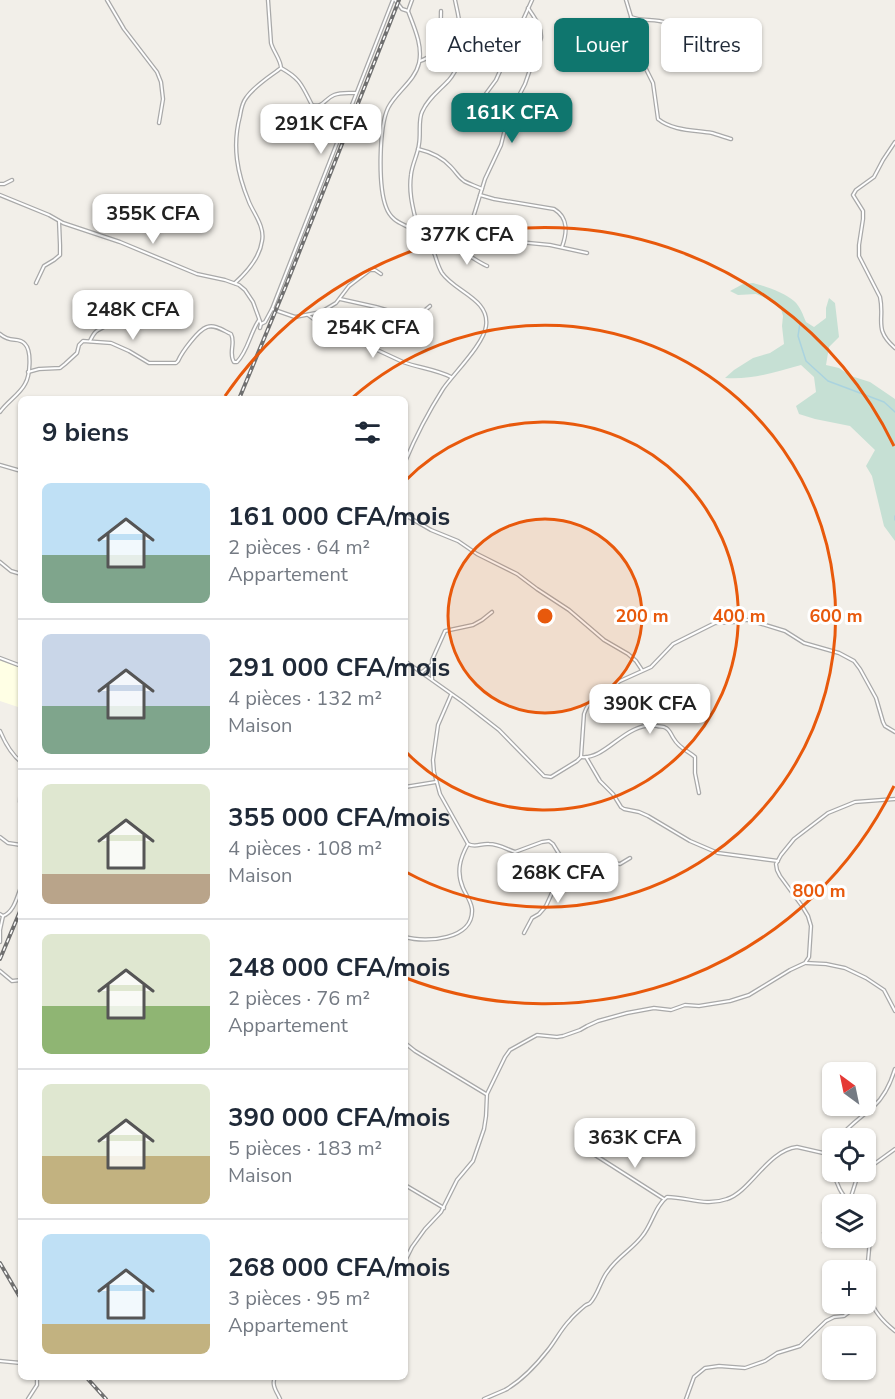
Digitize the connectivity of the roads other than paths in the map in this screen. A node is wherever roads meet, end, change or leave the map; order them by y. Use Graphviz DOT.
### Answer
graph roads {
  1 [pos="107,0"];
  2 [pos="268,0"];
  3 [pos="394,0"];
  4 [pos="412,0"];
  5 [pos="455,0"];
  6 [pos="532,0"];
  7 [pos="626,0"];
  8 [pos="528,8"];
  9 [pos="408,11"];
  10 [pos="441,11"];
  11 [pos="631,17"];
  12 [pos="661,20"];
  13 [pos="420,61"];
  14 [pos="281,68"];
  15 [pos="356,93"];
  16 [pos="482,99"];
  17 [pos="159,123"];
  18 [pos="731,139"];
  19 [pos="895,142"];
  20 [pos="418,149"];
  21 [pos="12,180"];
  22 [pos="0,184"];
  23 [pos="482,189"];
  24 [pos="0,195"];
  25 [pos="480,195"];
  26 [pos="59,221"];
  27 [pos="419,234"];
  28 [pos="465,237"];
  29 [pos="432,247"];
  30 [pos="562,247"];
  31 [pos="456,249"];
  32 [pos="587,254"];
  33 [pos="487,266"];
  34 [pos="381,274"];
  35 [pos="36,283"];
  36 [pos="235,283"];
  37 [pos="340,299"];
  38 [pos="430,306"];
  39 [pos="272,309"];
  40 [pos="308,315"];
  41 [pos="259,320"];
  42 [pos="110,323"];
  43 [pos="261,324"];
  44 [pos="260,328"];
  45 [pos="0,334"];
  46 [pos="90,341"];
  47 [pos="895,348"];
  48 [pos="28,372"];
  49 [pos="452,377"];
  50 [pos="0,412"];
  51 [pos="408,456"];
  52 [pos="0,465"];
  53 [pos="18,470"];
  54 [pos="408,517"];
  55 [pos="0,562"];
  56 [pos="18,574"];
  57 [pos="492,612"];
  58 [pos="0,658"];
  59 [pos="408,663"];
  60 [pos="18,665"];
  61 [pos="431,665"];
  62 [pos="642,670"];
  63 [pos="422,672"];
  64 [pos="432,679"];
  65 [pos="451,694"];
  66 [pos="0,731"];
  67 [pos="895,732"];
  68 [pos="581,757"];
  69 [pos="586,757"];
  70 [pos="18,759"];
  71 [pos="436,782"];
  72 [pos="408,787"];
  73 [pos="699,793"];
  74 [pos="895,799"];
  75 [pos="0,837"];
  76 [pos="468,844"];
  77 [pos="18,845"];
  78 [pos="630,858"];
  79 [pos="567,861"];
  80 [pos="778,861"];
  81 [pos="18,895"];
  82 [pos="2,915"];
  83 [pos="0,930"];
  84 [pos="524,933"];
  85 [pos="408,938"];
  86 [pos="0,942"];
  87 [pos="805,963"];
  88 [pos="0,971"];
  89 [pos="18,980"];
  90 [pos="895,1011"];
  91 [pos="408,1046"];
  92 [pos="895,1069"];
  93 [pos="487,1094"];
  94 [pos="849,1128"];
  95 [pos="895,1149"];
  96 [pos="822,1154"];
  97 [pos="595,1155"];
  98 [pos="876,1163"];
  99 [pos="408,1187"];
  100 [pos="664,1199"];
  101 [pos="444,1208"];
  102 [pos="408,1255"];
  103 [pos="876,1310"];
  104 [pos="847,1314"];
  105 [pos="895,1330"];
  106 [pos="0,1361"];
  107 [pos="18,1364"];
  108 [pos="37,1380"];
  109 [pos="273,1380"];
  110 [pos="28,1399"];
  111 [pos="280,1399"];
  112 [pos="484,1399"];
  113 [pos="686,1399"];
  1 -- 17 [label="street"];
  2 -- 14 [label="street"];
  3 -- 9 [label="street"];
  3 -- 15 [label="street"];
  4 -- 9 [label="street"];
  5 -- 20 [label="street"];
  6 -- 8 [label="street"];
  7 -- 11 [label="street"];
  8 -- 16 [label="street"];
  8 -- 23 [label="street"];
  9 -- 13 [label="street"];
  10 -- 13 [label="street"];
  11 -- 12 [label="street"];
  11 -- 18 [label="street"];
  13 -- 27 [label="street"];
  14 -- 15 [label="street"];
  14 -- 36 [label="street"];
  15 -- 39 [label="street"];
  19 -- 47 [label="street"];
  20 -- 23 [label="street"];
  20 -- 27 [label="street"];
  21 -- 22 [label="street"];
  23 -- 25 [label="street"];
  24 -- 26 [label="street"];
  25 -- 28 [label="street"];
  25 -- 30 [label="street"];
  26 -- 35 [label="street"];
  26 -- 36 [label="street"];
  27 -- 29 [label="street"];
  28 -- 30 [label="street"];
  28 -- 31 [label="street"];
  29 -- 31 [label="street"];
  29 -- 49 [label="street"];
  30 -- 32 [label="street"];
  31 -- 33 [label="street"];
  34 -- 37 [label="street"];
  36 -- 41 [label="street"];
  37 -- 38 [label="street"];
  37 -- 40 [label="street"];
  39 -- 40 [label="street"];
  39 -- 43 [label="street"];
  40 -- 49 [label="street"];
  41 -- 43 [label="street"];
  41 -- 46 [label="street"];
  42 -- 46 [label="street"];
  43 -- 44 [label="street"];
  45 -- 48 [label="street"];
  46 -- 48 [label="street"];
  48 -- 50 [label="street"];
  49 -- 51 [label="street"];
  52 -- 53 [label="street"];
  54 -- 62 [label="street"];
  55 -- 56 [label="street"];
  57 -- 61 [label="street"];
  58 -- 60 [label="street"];
  59 -- 63 [label="street"];
  61 -- 63 [label="street"];
  61 -- 64 [label="street"];
  62 -- 67 [label="street"];
  62 -- 68 [label="street"];
  63 -- 64 [label="street"];
  64 -- 65 [label="street"];
  65 -- 68 [label="street"];
  65 -- 71 [label="street"];
  66 -- 70 [label="street"];
  68 -- 69 [label="street"];
  69 -- 73 [label="street"];
  69 -- 80 [label="street"];
  71 -- 72 [label="street"];
  71 -- 76 [label="street"];
  74 -- 80 [label="street"];
  75 -- 77 [label="street"];
  76 -- 79 [label="street"];
  76 -- 85 [label="street"];
  78 -- 79 [label="street"];
  79 -- 84 [label="street"];
  80 -- 87 [label="street"];
  81 -- 82 [label="street"];
  82 -- 83 [label="street"];
  83 -- 86 [label="street"];
  87 -- 90 [label="street"];
  87 -- 93 [label="street"];
  88 -- 89 [label="street"];
  91 -- 93 [label="street"];
  92 -- 94 [label="street"];
  93 -- 101 [label="street"];
  95 -- 98 [label="street"];
  96 -- 100 [label="street"];
  97 -- 100 [label="street"];
  99 -- 101 [label="street"];
  100 -- 112 [label="street"];
  101 -- 102 [label="street"];
  103 -- 105 [label="street"];
  104 -- 113 [label="street"];
  106 -- 107 [label="street"];
  108 -- 110 [label="street"];
  109 -- 111 [label="street"];
}
